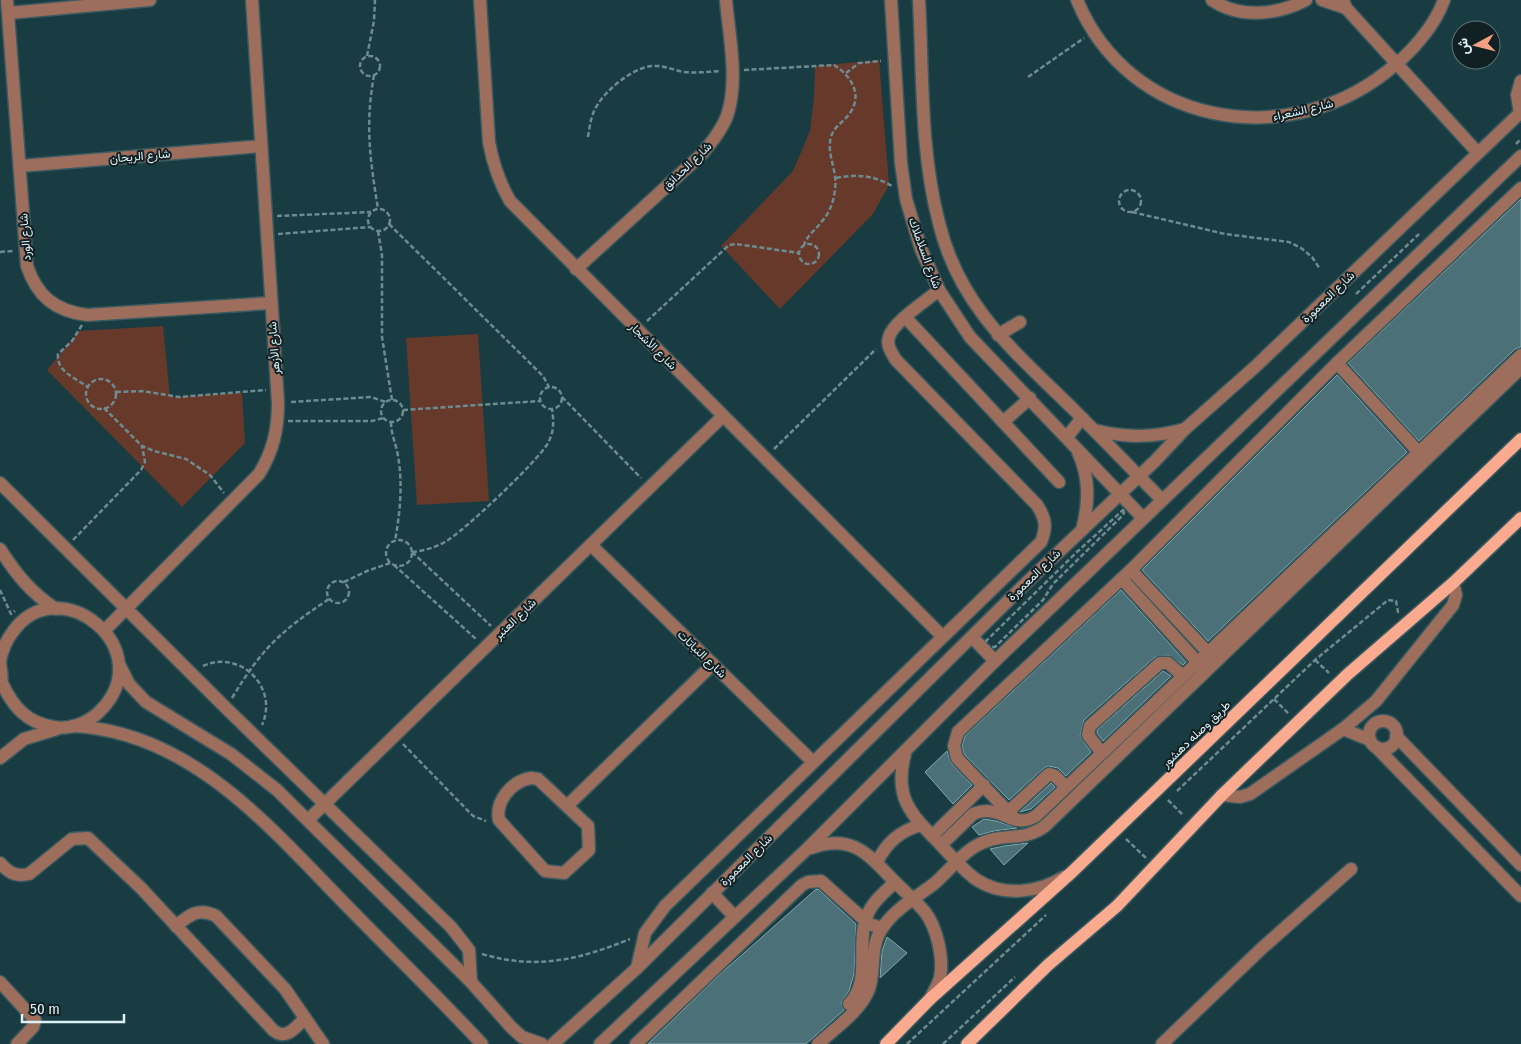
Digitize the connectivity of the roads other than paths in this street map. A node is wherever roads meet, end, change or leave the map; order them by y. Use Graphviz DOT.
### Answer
graph roads {
  1 [pos="8,0"];
  2 [pos="150,0"];
  3 [pos="252,0"];
  4 [pos="480,0"];
  5 [pos="726,0"];
  6 [pos="891,0"];
  7 [pos="919,0"];
  8 [pos="1077,0"];
  9 [pos="1212,0"];
  10 [pos="1306,0"];
  11 [pos="1322,0"];
  12 [pos="1444,0"];
  13 [pos="1344,4"];
  14 [pos="8,13"];
  15 [pos="1397,64"];
  16 [pos="1521,80"];
  17 [pos="1520,112"];
  18 [pos="261,146"];
  19 [pos="1478,153"];
  20 [pos="1521,156"];
  21 [pos="20,166"];
  22 [pos="1521,188"];
  23 [pos="576,269"];
  24 [pos="938,290"];
  25 [pos="271,303"];
  26 [pos="906,318"];
  27 [pos="1020,322"];
  28 [pos="998,335"];
  29 [pos="1521,355"];
  30 [pos="1337,363"];
  31 [pos="1521,368"];
  32 [pos="1030,398"];
  33 [pos="722,416"];
  34 [pos="1082,418"];
  35 [pos="1003,422"];
  36 [pos="1094,430"];
  37 [pos="1185,430"];
  38 [pos="1521,440"];
  39 [pos="1071,441"];
  40 [pos="1422,456"];
  41 [pos="1139,477"];
  42 [pos="1059,482"];
  43 [pos="0,483"];
  44 [pos="1120,494"];
  45 [pos="1162,500"];
  46 [pos="1143,518"];
  47 [pos="1521,518"];
  48 [pos="1082,530"];
  49 [pos="591,545"];
  50 [pos="0,549"];
  51 [pos="1014,570"];
  52 [pos="1126,574"];
  53 [pos="1026,583"];
  54 [pos="1453,583"];
  55 [pos="56,609"];
  56 [pos="125,609"];
  57 [pos="105,630"];
  58 [pos="942,636"];
  59 [pos="972,636"];
  60 [pos="1207,652"];
  61 [pos="0,660"];
  62 [pos="995,661"];
  63 [pos="1197,661"];
  64 [pos="1216,662"];
  65 [pos="119,664"];
  66 [pos="713,664"];
  67 [pos="1206,672"];
  68 [pos="1182,675"];
  69 [pos="1,685"];
  70 [pos="1376,701"];
  71 [pos="1384,721"];
  72 [pos="74,726"];
  73 [pos="60,728"];
  74 [pos="1343,729"];
  75 [pos="1396,736"];
  76 [pos="1373,744"];
  77 [pos="905,753"];
  78 [pos="1102,753"];
  79 [pos="0,758"];
  80 [pos="813,762"];
  81 [pos="984,785"];
  82 [pos="1066,787"];
  83 [pos="1222,795"];
  84 [pos="324,804"];
  85 [pos="568,806"];
  86 [pos="1012,816"];
  87 [pos="308,820"];
  88 [pos="922,826"];
  89 [pos="936,841"];
  90 [pos="807,849"];
  91 [pos="956,860"];
  92 [pos="877,862"];
  93 [pos="0,863"];
  94 [pos="1521,865"];
  95 [pos="1351,869"];
  96 [pos="1072,872"];
  97 [pos="895,882"];
  98 [pos="712,893"];
  99 [pos="1521,896"];
  100 [pos="913,899"];
  101 [pos="734,916"];
  102 [pos="865,921"];
  103 [pos="176,926"];
  104 [pos="882,928"];
  105 [pos="637,968"];
  106 [pos="0,982"];
  107 [pos="471,982"];
  108 [pos="930,999"];
  109 [pos="304,1018"];
  110 [pos="476,1039"];
  111 [pos="17,1044"];
  112 [pos="323,1044"];
  113 [pos="482,1044"];
  114 [pos="542,1044"];
  115 [pos="553,1044"];
  116 [pos="600,1044"];
  117 [pos="636,1044"];
  118 [pos="807,1044"];
  119 [pos="818,1044"];
  120 [pos="886,1044"];
  121 [pos="967,1044"];
  122 [pos="1162,1044"];
  1 -- 14 [label="street, شارع الورد"];
  2 -- 14 [label="street"];
  3 -- 18 [label="street, شارع الأزهر"];
  4 -- 23 [label="street, شارع الأشجار"];
  5 -- 23 [label="street, شارع الحدائق"];
  6 -- 24 [label="street, شارع السلاملاك"];
  7 -- 28 [label="street, شارع السلاملاك"];
  8 -- 15 [label="street, شارع الشعراء"];
  9 -- 10 [label="street"];
  11 -- 13 [label="street"];
  12 -- 15 [label="street, شارع الشعراء"];
  13 -- 15 [label="street"];
  14 -- 21 [label="street, شارع الورد"];
  15 -- 19 [label="street"];
  16 -- 17 [label="street"];
  17 -- 19 [label="street, شارع المعمورة"];
  18 -- 21 [label="street, شارع الريحان"];
  18 -- 25 [label="street, شارع الأزهر"];
  19 -- 37 [label="street, شارع المعمورة"];
  20 -- 45 [label="street"];
  21 -- 25 [label="street, شارع الورد"];
  22 -- 30 [label="street"];
  23 -- 33 [label="street, شارع الأشجار"];
  24 -- 26 [label="street"];
  24 -- 32 [label="street, شارع السلاملاك"];
  25 -- 56 [label="street, شارع الأزهر"];
  26 -- 35 [label="street"];
  26 -- 51 [label="street"];
  27 -- 28 [label="street"];
  28 -- 34 [label="street, شارع السلاملاك"];
  29 -- 40 [label="street"];
  30 -- 40 [label="street"];
  30 -- 52 [label="street"];
  31 -- 40 [label="street"];
  32 -- 35 [label="street"];
  32 -- 39 [label="street, شارع السلاملاك"];
  33 -- 49 [label="street, شارع العنبر"];
  33 -- 58 [label="street, شارع الأشجار"];
  34 -- 36 [label="street, شارع السلاملاك"];
  34 -- 39 [label="street"];
  35 -- 42 [label="street"];
  36 -- 37 [label="street"];
  36 -- 41 [label="street, شارع السلاملاك"];
  37 -- 41 [label="street, شارع المعمورة"];
  38 -- 96 [label="main road, طريق وصله دهشور"];
  39 -- 44 [label="street, شارع السلاملاك"];
  39 -- 48 [label="street"];
  40 -- 60 [label="street"];
  40 -- 64 [label="street"];
  41 -- 44 [label="street, شارع المعمورة"];
  41 -- 45 [label="street, شارع السلاملاك"];
  43 -- 56 [label="street"];
  44 -- 46 [label="street, شارع السلاملاك"];
  44 -- 48 [label="street, شارع المعمورة"];
  45 -- 46 [label="street"];
  46 -- 62 [label="street"];
  47 -- 54 [label="main road"];
  48 -- 53 [label="street, شارع المعمورة"];
  49 -- 66 [label="street, شارع النباتات"];
  49 -- 84 [label="street, شارع العنبر"];
  50 -- 55 [label="street"];
  51 -- 53 [label="street"];
  51 -- 58 [label="street"];
  52 -- 60 [label="street"];
  52 -- 63 [label="street"];
  52 -- 81 [label="street"];
  53 -- 59 [label="street, شارع المعمورة"];
  54 -- 70 [label="street"];
  54 -- 83 [label="main road"];
  55 -- 57 [label="street"];
  55 -- 61 [label="street"];
  56 -- 57 [label="street, شارع الأزهر"];
  56 -- 84 [label="street"];
  57 -- 65 [label="street"];
  58 -- 80 [label="street"];
  59 -- 62 [label="street"];
  59 -- 98 [label="street, شارع المعمورة"];
  60 -- 63 [label="street"];
  60 -- 64 [label="street"];
  61 -- 69 [label="street"];
  62 -- 77 [label="street"];
  63 -- 67 [label="street"];
  63 -- 68 [label="street"];
  64 -- 67 [label="street"];
  65 -- 72 [label="street"];
  65 -- 87 [label="street"];
  66 -- 80 [label="street, شارع النباتات"];
  66 -- 85 [label="street"];
  67 -- 91 [label="street"];
  68 -- 78 [label="street"];
  68 -- 78 [label="street"];
  69 -- 73 [label="street"];
  70 -- 71 [label="street"];
  70 -- 74 [label="street"];
  71 -- 75 [label="street"];
  71 -- 76 [label="street"];
  72 -- 73 [label="street"];
  72 -- 110 [label="street"];
  73 -- 79 [label="street"];
  74 -- 76 [label="street"];
  74 -- 83 [label="street"];
  75 -- 76 [label="street"];
  75 -- 94 [label="street"];
  76 -- 99 [label="street"];
  77 -- 88 [label="street"];
  77 -- 90 [label="street"];
  78 -- 82 [label="street"];
  80 -- 105 [label="street"];
  81 -- 86 [label="street"];
  81 -- 89 [label="street"];
  82 -- 86 [label="street"];
  82 -- 86 [label="street"];
  83 -- 121 [label="main road"];
  84 -- 87 [label="street, شارع العنبر"];
  84 -- 107 [label="street"];
  85 -- 85 [label="street"];
  86 -- 89 [label="street"];
  87 -- 107 [label="street"];
  88 -- 89 [label="street"];
  88 -- 92 [label="street"];
  89 -- 91 [label="street"];
  90 -- 92 [label="street"];
  90 -- 101 [label="street"];
  91 -- 96 [label="street"];
  91 -- 100 [label="street"];
  92 -- 97 [label="street"];
  93 -- 103 [label="street"];
  95 -- 122 [label="street"];
  96 -- 108 [label="main road, طريق وصله دهشور"];
  97 -- 100 [label="street"];
  97 -- 102 [label="street"];
  98 -- 101 [label="street"];
  98 -- 105 [label="street, شارع المعمورة"];
  100 -- 104 [label="street"];
  100 -- 108 [label="street"];
  101 -- 116 [label="street"];
  102 -- 104 [label="street"];
  102 -- 117 [label="street"];
  102 -- 118 [label="street"];
  103 -- 109 [label="street"];
  103 -- 109 [label="street"];
  104 -- 119 [label="street"];
  105 -- 115 [label="street, شارع المعمورة"];
  106 -- 111 [label="street"];
  107 -- 114 [label="street"];
  108 -- 120 [label="main road, طريق وصله دهشور"];
  109 -- 112 [label="street"];
  110 -- 113 [label="street"];
}
